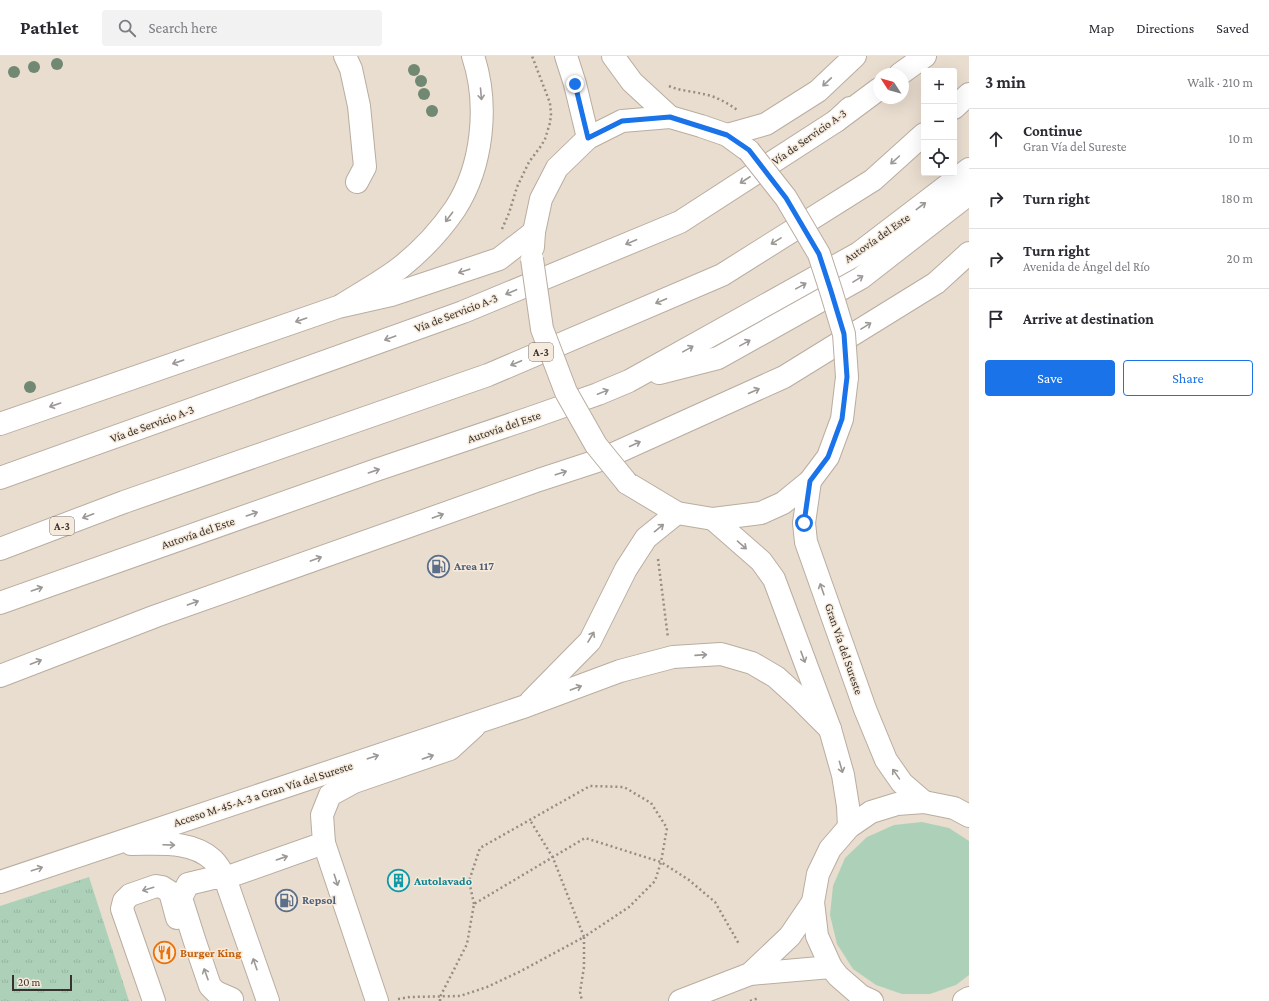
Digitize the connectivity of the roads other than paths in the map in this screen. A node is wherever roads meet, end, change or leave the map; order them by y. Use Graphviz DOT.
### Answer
graph roads {
  1 [pos="345,56"];
  2 [pos="473,56"];
  3 [pos="566,56"];
  4 [pos="612,56"];
  5 [pos="856,56"];
  6 [pos="908,56"];
  7 [pos="925,56"];
  8 [pos="895,68"];
  9 [pos="908,68"];
  10 [pos="873,87"];
  11 [pos="873,93"];
  12 [pos="969,94"];
  13 [pos="957,105"];
  14 [pos="670,117"];
  15 [pos="836,120"];
  16 [pos="727,135"];
  17 [pos="921,137"];
  18 [pos="588,138"];
  19 [pos="969,170"];
  20 [pos="357,182"];
  21 [pos="969,194"];
  22 [pos="534,232"];
  23 [pos="969,253"];
  24 [pos="338,307"];
  25 [pos="629,381"];
  26 [pos="0,424"];
  27 [pos="0,478"];
  28 [pos="810,481"];
  29 [pos="677,513"];
  30 [pos="713,519"];
  31 [pos="0,549"];
  32 [pos="0,603"];
  33 [pos="0,676"];
  34 [pos="526,706"];
  35 [pos="479,722"];
  36 [pos="830,729"];
  37 [pos="924,802"];
  38 [pos="969,816"];
  39 [pos="849,827"];
  40 [pos="116,843"];
  41 [pos="324,843"];
  42 [pos="226,878"];
  43 [pos="0,882"];
  44 [pos="813,902"];
  45 [pos="195,942"];
  46 [pos="834,971"];
  47 [pos="750,974"];
  48 [pos="265,994"];
  49 [pos="969,998"];
  50 [pos="230,1000"];
  51 [pos="387,1000"];
  52 [pos="154,1001"];
  53 [pos="680,1001"];
  54 [pos="846,1001"];
  55 [pos="872,1001"];
  56 [pos="964,1001"];
  1 -- 20 [label="main road"];
  2 -- 24 [label="main road, one-way"];
  3 -- 18 [label="main road"];
  4 -- 14 [label="main road"];
  5 -- 16 [label="main road, one-way"];
  6 -- 8 [label="main road"];
  7 -- 9 [label="main road"];
  10 -- 15 [label="main road, Vía de Servicio A-3"];
  11 -- 15 [label="main road"];
  12 -- 13 [label="main road"];
  14 -- 16 [label="main road"];
  14 -- 18 [label="main road"];
  15 -- 27 [label="main road, Vía de Servicio A-3, one-way"];
  16 -- 28 [label="main road, bridge"];
  17 -- 31 [label="main road, A-3, one-way"];
  18 -- 22 [label="main road"];
  25 -- 19 [label="main road, Autovía del Este, one-way"];
  25 -- 21 [label="main road, one-way"];
  22 -- 24 [label="main road, one-way"];
  22 -- 29 [label="main road, bridge"];
  33 -- 23 [label="main road, one-way"];
  24 -- 26 [label="main road, one-way"];
  32 -- 25 [label="main road, Autovía del Este, one-way"];
  28 -- 30 [label="main road"];
  37 -- 28 [label="main road, Gran Vía del Sureste, one-way"];
  29 -- 30 [label="main road"];
  34 -- 29 [label="main road, one-way"];
  30 -- 36 [label="main road, one-way"];
  34 -- 35 [label="main road, Acceso M-45-A-3 a Gran Vía del Sureste"];
  34 -- 36 [label="main road, Acceso M-45-A-3 a Gran Vía del Sureste, one-way"];
  40 -- 35 [label="main road, Acceso M-45-A-3 a Gran Vía del Sureste, one-way"];
  41 -- 35 [label="main road, one-way"];
  36 -- 39 [label="main road, one-way"];
  37 -- 38 [label="main road"];
  37 -- 39 [label="main road"];
  39 -- 44 [label="main road"];
  40 -- 42 [label="main road, one-way"];
  43 -- 40 [label="main road, Acceso M-45-A-3 a Gran Vía del Sureste, one-way"];
  42 -- 41 [label="main road, one-way"];
  41 -- 51 [label="main road, one-way"];
  42 -- 45 [label="main road"];
  48 -- 42 [label="main road, one-way"];
  44 -- 46 [label="main road"];
  44 -- 47 [label="main road"];
  50 -- 45 [label="main road, one-way"];
  45 -- 52 [label="main road, one-way"];
  46 -- 47 [label="main road"];
  46 -- 54 [label="main road"];
  46 -- 55 [label="main road"];
  47 -- 53 [label="main road"];
  48 -- 50 [label="main road"];
  49 -- 56 [label="main road"];
}
